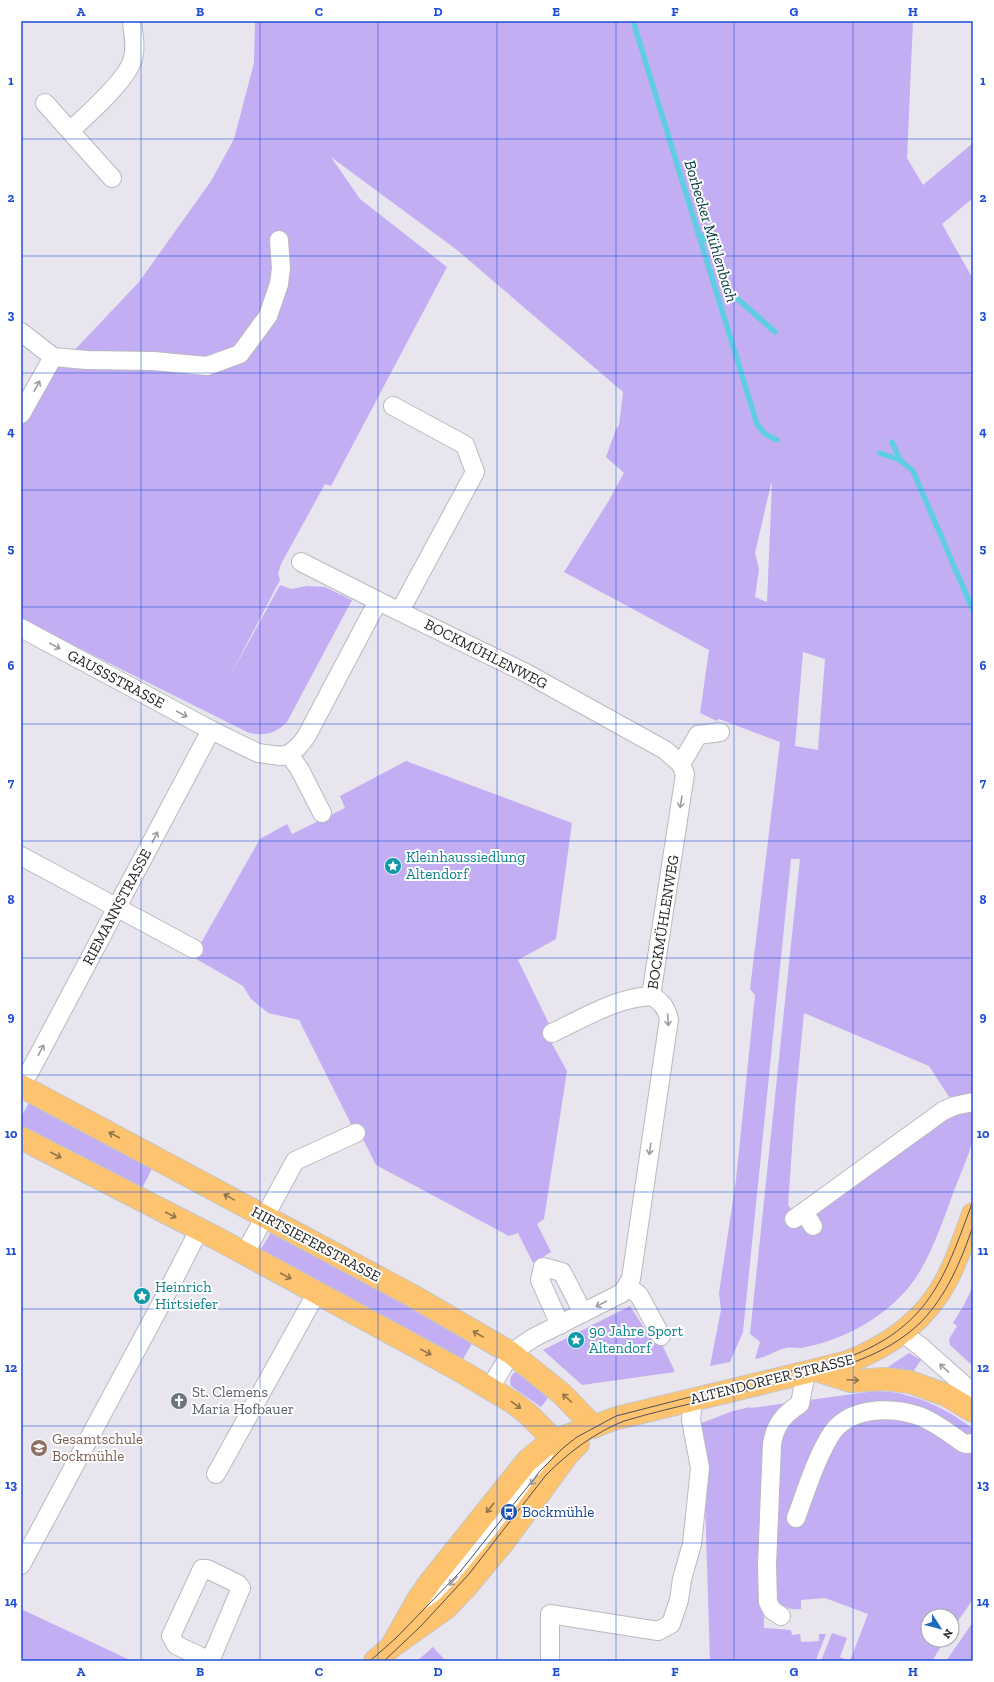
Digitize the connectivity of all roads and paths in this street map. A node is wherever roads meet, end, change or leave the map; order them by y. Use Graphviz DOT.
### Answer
graph roads {
  1 [pos="132,21"];
  2 [pos="45,103"];
  3 [pos="71,130"];
  4 [pos="112,178"];
  5 [pos="279,240"];
  6 [pos="21,332"];
  7 [pos="53,357"];
  8 [pos="393,406"];
  9 [pos="21,414"];
  10 [pos="301,562"];
  11 [pos="378,601"];
  12 [pos="400,612"];
  13 [pos="21,628"];
  14 [pos="211,730"];
  15 [pos="720,732"];
  16 [pos="289,754"];
  17 [pos="681,764"];
  18 [pos="322,813"];
  19 [pos="21,856"];
  20 [pos="117,908"];
  21 [pos="194,949"];
  22 [pos="651,996"];
  23 [pos="552,1033"];
  24 [pos="21,1085"];
  25 [pos="973,1102"];
  26 [pos="356,1133"];
  27 [pos="21,1138"];
  28 [pos="973,1214"];
  29 [pos="265,1216"];
  30 [pos="803,1219"];
  31 [pos="199,1230"];
  32 [pos="244,1254"];
  33 [pos="627,1286"];
  34 [pos="317,1292"];
  35 [pos="583,1313"];
  36 [pos="560,1325"];
  37 [pos="902,1333"];
  38 [pos="661,1336"];
  39 [pos="512,1353"];
  40 [pos="811,1371"];
  41 [pos="490,1388"];
  42 [pos="973,1393"];
  43 [pos="693,1399"];
  44 [pos="973,1411"];
  45 [pos="594,1426"];
  46 [pos="973,1443"];
  47 [pos="562,1448"];
  48 [pos="216,1474"];
  49 [pos="796,1518"];
  50 [pos="21,1565"];
  51 [pos="781,1616"];
  52 [pos="383,1654"];
  53 [pos="550,1660"];
  54 [pos="210,1661"];
  1 -- 3 [label="street"];
  2 -- 3 [label="street"];
  3 -- 4 [label="street"];
  5 -- 7 [label="street"];
  6 -- 7 [label="street"];
  9 -- 7 [label="street, one-way"];
  8 -- 12 [label="street"];
  10 -- 11 [label="street, BOCKMÜHLENWEG"];
  11 -- 12 [label="street, BOCKMÜHLENWEG"];
  11 -- 16 [label="street"];
  12 -- 17 [label="street, BOCKMÜHLENWEG"];
  13 -- 14 [label="street, GAUSSSTRASSE, one-way"];
  14 -- 16 [label="street, GAUSSSTRASSE"];
  20 -- 14 [label="street, RIEMANNSTRASSE, one-way"];
  15 -- 17 [label="street"];
  16 -- 18 [label="street"];
  17 -- 22 [label="street, BOCKMÜHLENWEG, one-way"];
  19 -- 20 [label="street"];
  20 -- 21 [label="street"];
  24 -- 20 [label="street, RIEMANNSTRASSE, one-way"];
  22 -- 23 [label="street"];
  22 -- 33 [label="street, BOCKMÜHLENWEG, one-way"];
  29 -- 24 [label="main road, HIRTSIEFERSTRASSE, one-way"];
  25 -- 30 [label="street"];
  26 -- 29 [label="street"];
  27 -- 31 [label="main road, one-way"];
  28 -- 37 [label="main road, ALTENDORFER STRASSE"];
  29 -- 32 [label="street"];
  39 -- 29 [label="main road, HIRTSIEFERSTRASSE, one-way"];
  31 -- 32 [label="main road"];
  31 -- 50 [label="street"];
  32 -- 34 [label="main road, one-way"];
  33 -- 35 [label="street, one-way"];
  33 -- 38 [label="street"];
  34 -- 41 [label="main road, one-way"];
  34 -- 48 [label="street"];
  35 -- 36 [label="street"];
  35 -- 36 [label="street"];
  36 -- 39 [label="street"];
  37 -- 40 [label="main road, ALTENDORFER STRASSE"];
  42 -- 37 [label="street, one-way"];
  39 -- 41 [label="street"];
  45 -- 39 [label="main road, HIRTSIEFERSTRASSE, one-way"];
  40 -- 43 [label="main road, ALTENDORFER STRASSE"];
  40 -- 44 [label="main road, one-way"];
  40 -- 51 [label="street"];
  41 -- 47 [label="main road, one-way"];
  43 -- 45 [label="main road, ALTENDORFER STRASSE"];
  43 -- 53 [label="street"];
  45 -- 47 [label="main road, ALTENDORFER STRASSE"];
  46 -- 49 [label="street"];
  52 -- 47 [label="main road, ALTENDORFER STRASSE, one-way"];
  47 -- 52 [label="main road, ALTENDORFER STRASSE, one-way"];
  54 -- 54 [label="street"];
}
